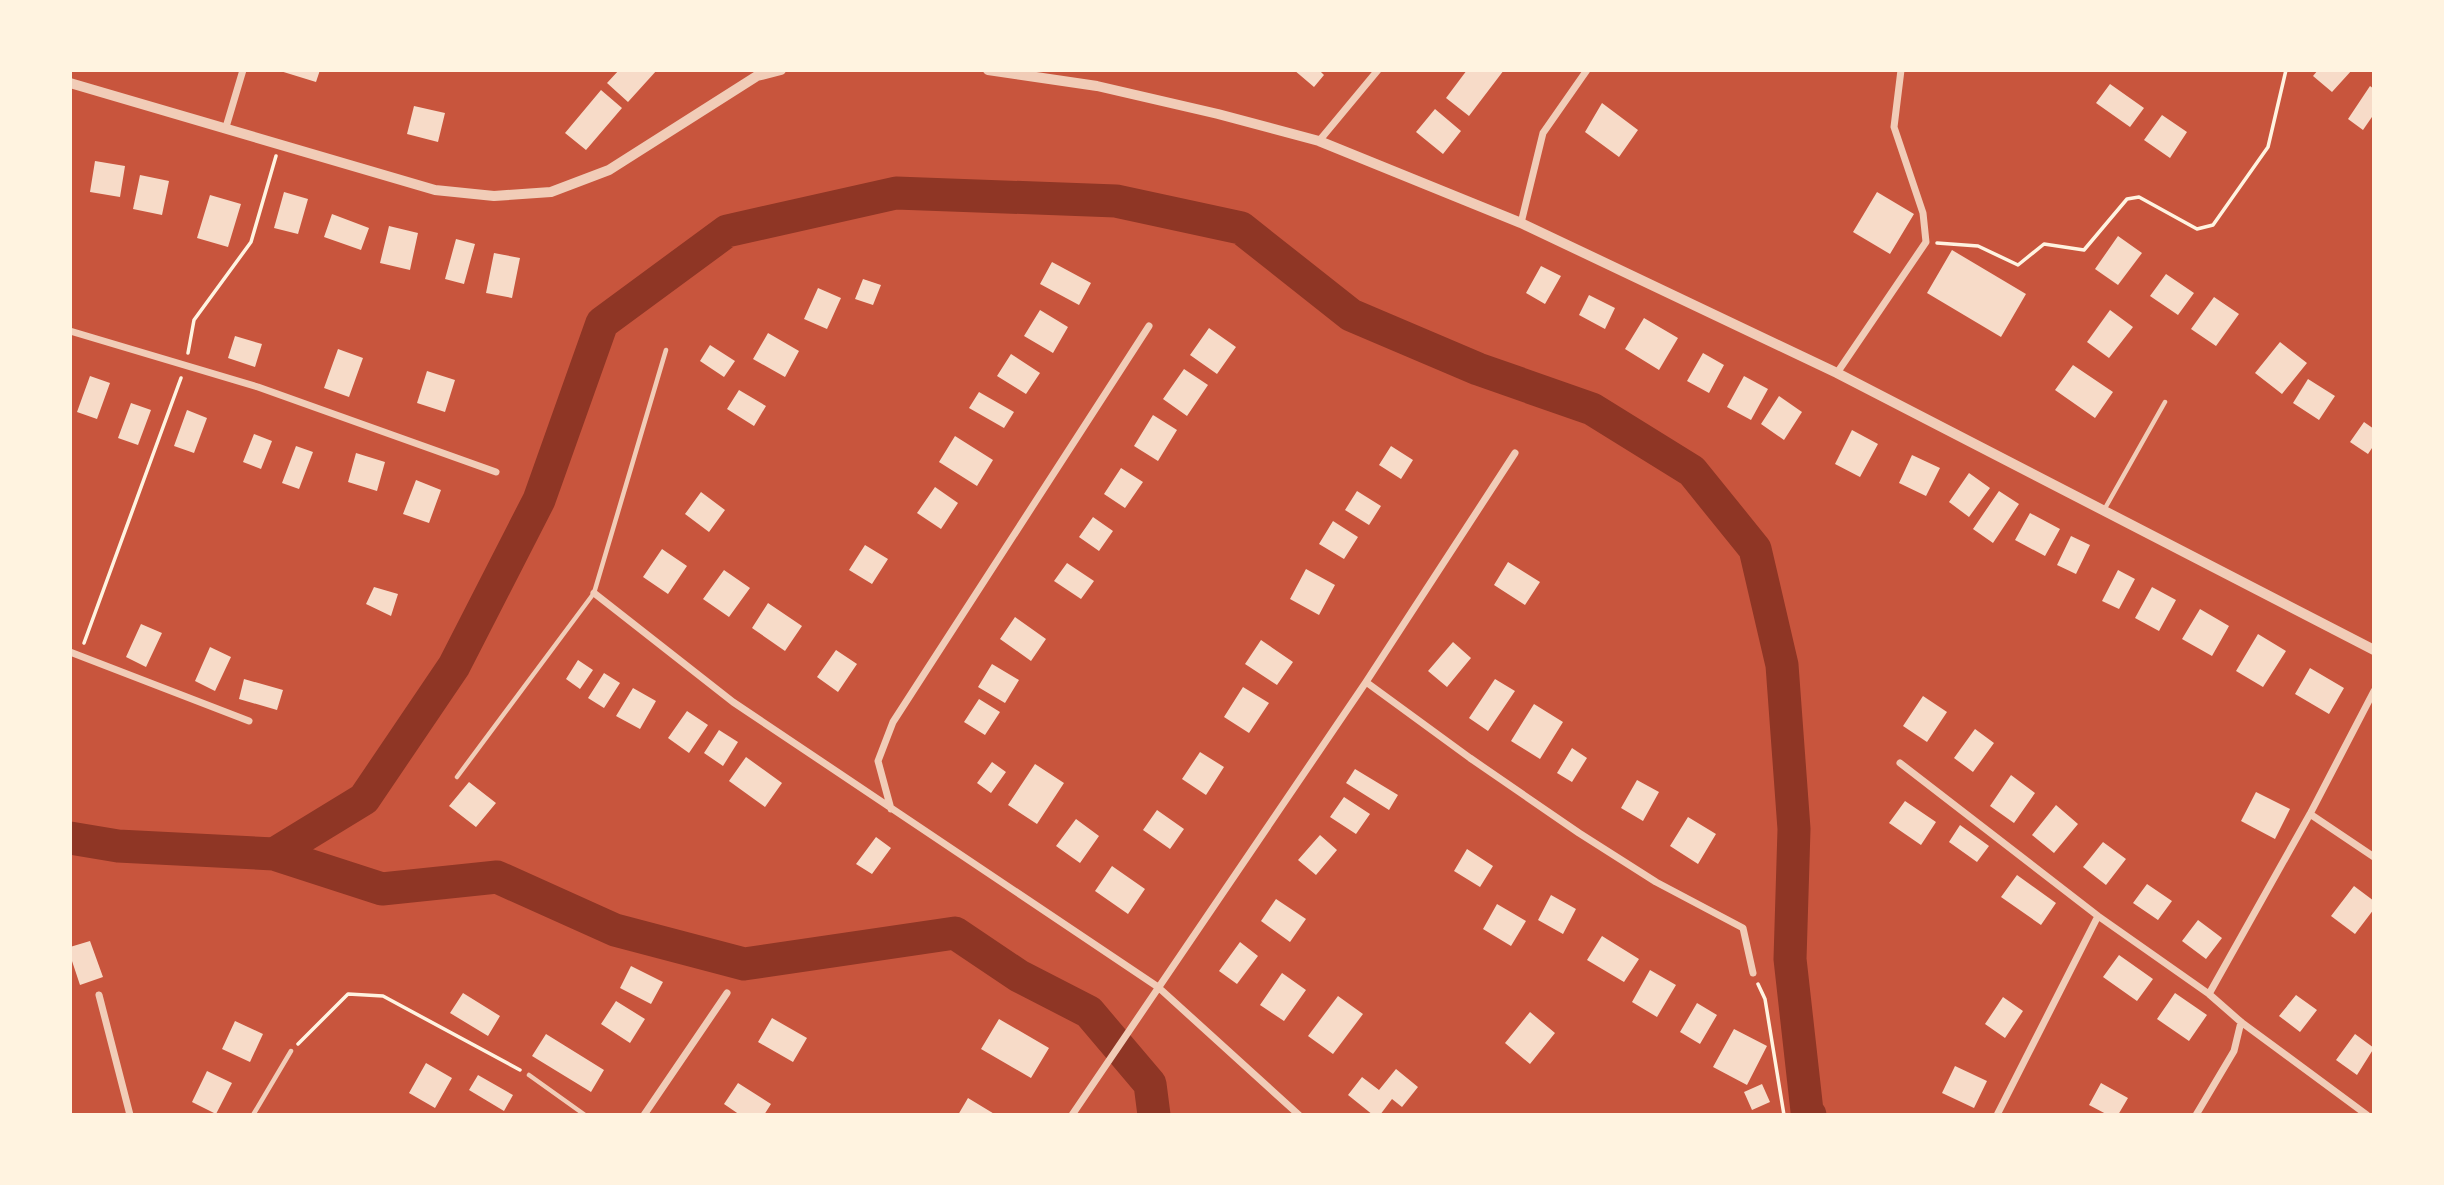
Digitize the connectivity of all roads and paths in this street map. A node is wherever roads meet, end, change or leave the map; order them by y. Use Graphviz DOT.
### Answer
graph roads {
  1 [pos="243,70"];
  2 [pos="781,70"];
  3 [pos="989,70"];
  4 [pos="1378,70"];
  5 [pos="1587,70"];
  6 [pos="1901,70"];
  7 [pos="2286,70"];
  8 [pos="70,83"];
  9 [pos="226,127"];
  10 [pos="1319,141"];
  11 [pos="280,145"];
  12 [pos="1521,223"];
  13 [pos="1926,242"];
  14 [pos="1149,326"];
  15 [pos="70,331"];
  16 [pos="666,350"];
  17 [pos="185,365"];
  18 [pos="1837,373"];
  19 [pos="2165,402"];
  20 [pos="1515,453"];
  21 [pos="496,472"];
  22 [pos="2104,511"];
  23 [pos="594,593"];
  24 [pos="2374,650"];
  25 [pos="70,652"];
  26 [pos="79,655"];
  27 [pos="1366,682"];
  28 [pos="2374,691"];
  29 [pos="249,721"];
  30 [pos="1900,763"];
  31 [pos="457,777"];
  32 [pos="891,810"];
  33 [pos="2310,814"];
  34 [pos="2374,857"];
  35 [pos="2098,916"];
  36 [pos="1753,973"];
  37 [pos="1158,987"];
  38 [pos="727,993"];
  39 [pos="2209,994"];
  40 [pos="99,995"];
  41 [pos="2241,1022"];
  42 [pos="291,1051"];
  43 [pos="529,1075"];
  44 [pos="130,1115"];
  45 [pos="253,1115"];
  46 [pos="585,1115"];
  47 [pos="644,1115"];
  48 [pos="1072,1115"];
  49 [pos="1299,1115"];
  50 [pos="1784,1115"];
  51 [pos="1997,1115"];
  52 [pos="2196,1115"];
  53 [pos="2367,1115"];
  1 -- 9 [label="street"];
  2 -- 11 [label="street"];
  3 -- 10 [label="street"];
  4 -- 10 [label="street"];
  5 -- 12 [label="street"];
  6 -- 13 [label="street"];
  7 -- 13 [label="path"];
  8 -- 9 [label="street"];
  9 -- 11 [label="street"];
  10 -- 12 [label="street"];
  11 -- 17 [label="path"];
  12 -- 18 [label="street"];
  13 -- 18 [label="street"];
  14 -- 32 [label="street"];
  15 -- 17 [label="street"];
  16 -- 23 [label="lane"];
  17 -- 21 [label="street"];
  17 -- 26 [label="path"];
  18 -- 22 [label="street"];
  19 -- 22 [label="lane"];
  20 -- 27 [label="street"];
  22 -- 24 [label="street"];
  23 -- 31 [label="lane"];
  23 -- 32 [label="street"];
  25 -- 26 [label="street"];
  26 -- 29 [label="street"];
  27 -- 36 [label="street"];
  27 -- 37 [label="street"];
  28 -- 33 [label="street"];
  30 -- 35 [label="street"];
  32 -- 37 [label="street"];
  33 -- 34 [label="street"];
  33 -- 39 [label="street"];
  35 -- 39 [label="street"];
  35 -- 51 [label="street"];
  36 -- 50 [label="path"];
  37 -- 48 [label="street"];
  37 -- 49 [label="street"];
  38 -- 47 [label="street"];
  39 -- 41 [label="street"];
  40 -- 44 [label="street"];
  41 -- 52 [label="street"];
  41 -- 53 [label="street"];
  42 -- 43 [label="path"];
  42 -- 45 [label="lane"];
  43 -- 46 [label="lane"];
}
